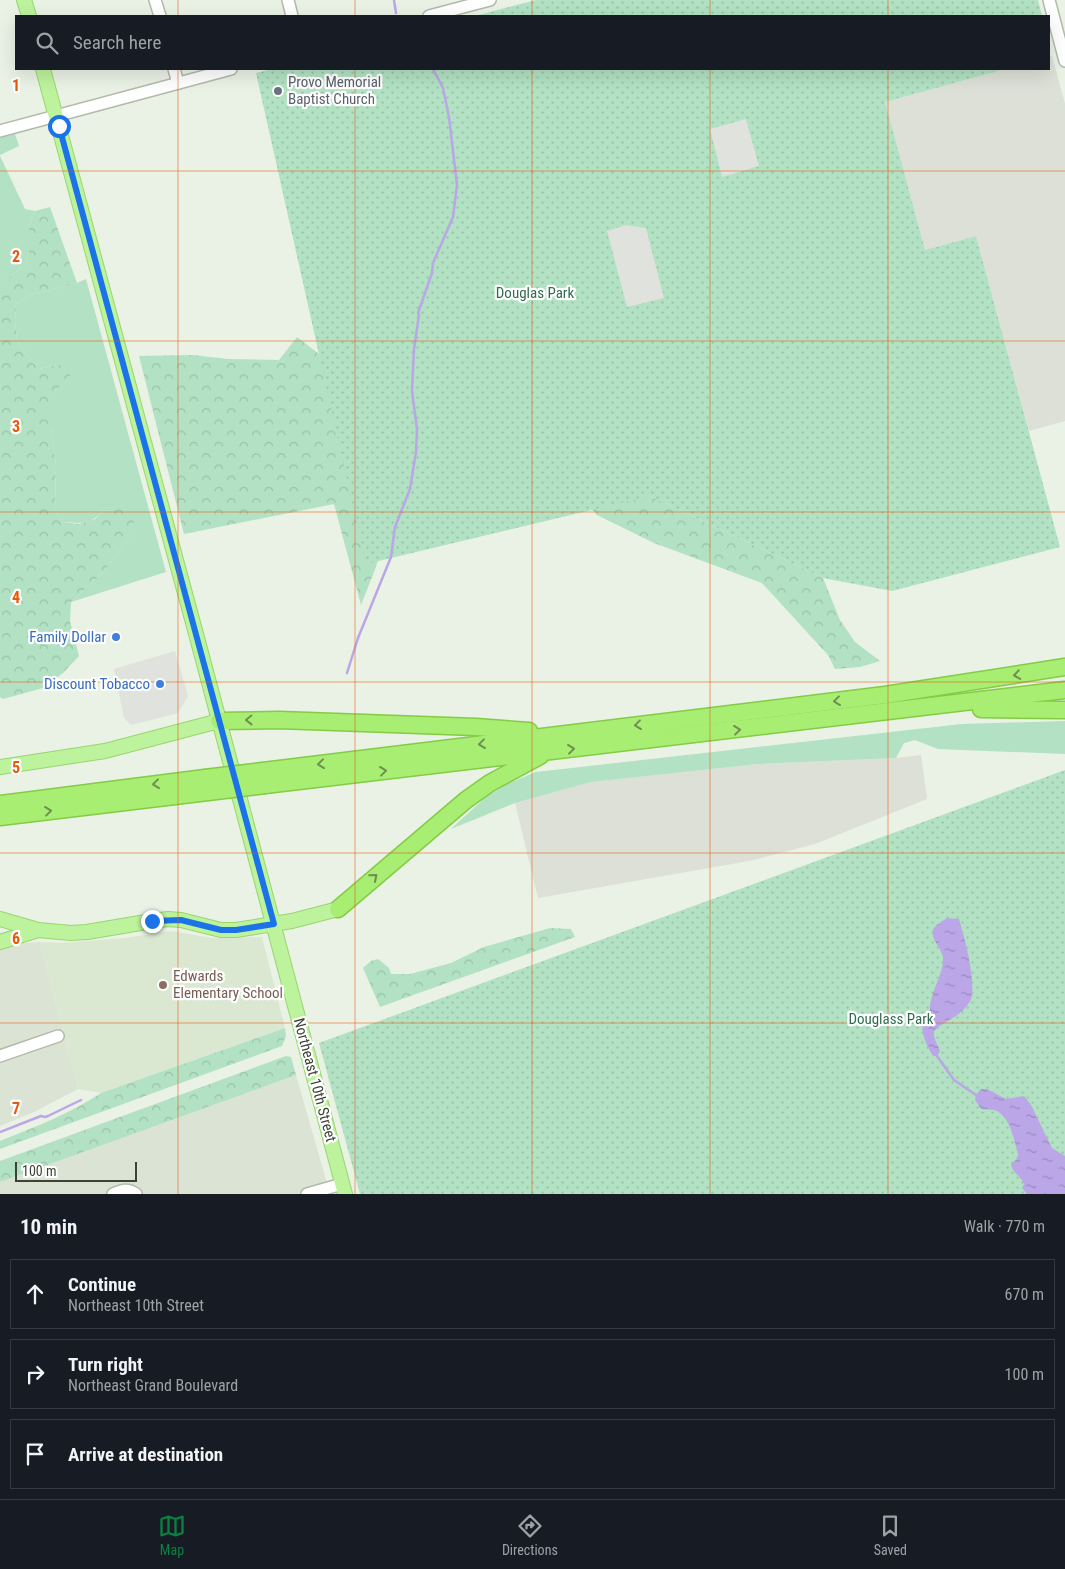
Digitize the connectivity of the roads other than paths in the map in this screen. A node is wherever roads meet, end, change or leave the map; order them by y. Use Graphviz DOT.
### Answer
graph roads {
  1 [pos="24,0"];
  2 [pos="155,0"];
  3 [pos="288,0"];
  4 [pos="490,0"];
  5 [pos="1049,0"];
  6 [pos="29,15"];
  7 [pos="160,15"];
  8 [pos="292,15"];
  9 [pos="433,15"];
  10 [pos="1065,61"];
  11 [pos="43,70"];
  12 [pos="174,70"];
  13 [pos="227,70"];
  14 [pos="178,83"];
  15 [pos="56,116"];
  16 [pos="0,131"];
  17 [pos="1065,667"];
  18 [pos="1065,690"];
  19 [pos="914,709"];
  20 [pos="1065,710"];
  21 [pos="219,721"];
  22 [pos="565,734"];
  23 [pos="547,752"];
  24 [pos="0,767"];
  25 [pos="264,778"];
  26 [pos="206,785"];
  27 [pos="0,804"];
  28 [pos="0,817"];
  29 [pos="338,909"];
  30 [pos="0,919"];
  31 [pos="274,924"];
  32 [pos="38,930"];
  33 [pos="0,942"];
  34 [pos="58,1036"];
  35 [pos="0,1056"];
  36 [pos="344,1189"];
  37 [pos="113,1194"];
  38 [pos="136,1194"];
  39 [pos="307,1194"];
  1 -- 6 [label="main road"];
  2 -- 7 [label="street"];
  3 -- 8 [label="street"];
  4 -- 9 [label="street"];
  5 -- 10 [label="street"];
  11 -- 15 [label="main road, Northeast 10th Street"];
  12 -- 14 [label="street"];
  13 -- 14 [label="street"];
  14 -- 15 [label="street"];
  15 -- 16 [label="street"];
  15 -- 21 [label="main road, Northeast 10th Street"];
  17 -- 22 [label="highway, one-way"];
  18 -- 19 [label="highway"];
  19 -- 20 [label="highway"];
  23 -- 19 [label="highway, one-way"];
  22 -- 21 [label="highway, one-way"];
  21 -- 24 [label="main road"];
  21 -- 31 [label="main road, Northeast 10th Street"];
  22 -- 25 [label="highway, one-way"];
  25 -- 23 [label="highway, one-way"];
  29 -- 23 [label="highway, one-way"];
  25 -- 26 [label="highway, bridge"];
  26 -- 27 [label="highway, one-way"];
  28 -- 26 [label="highway, one-way"];
  29 -- 31 [label="main road"];
  30 -- 32 [label="main road"];
  31 -- 32 [label="main road"];
  31 -- 36 [label="main road, Northeast 10th Street"];
  32 -- 33 [label="main road"];
  34 -- 35 [label="street"];
  36 -- 39 [label="street"];
  37 -- 38 [label="street"];
}
